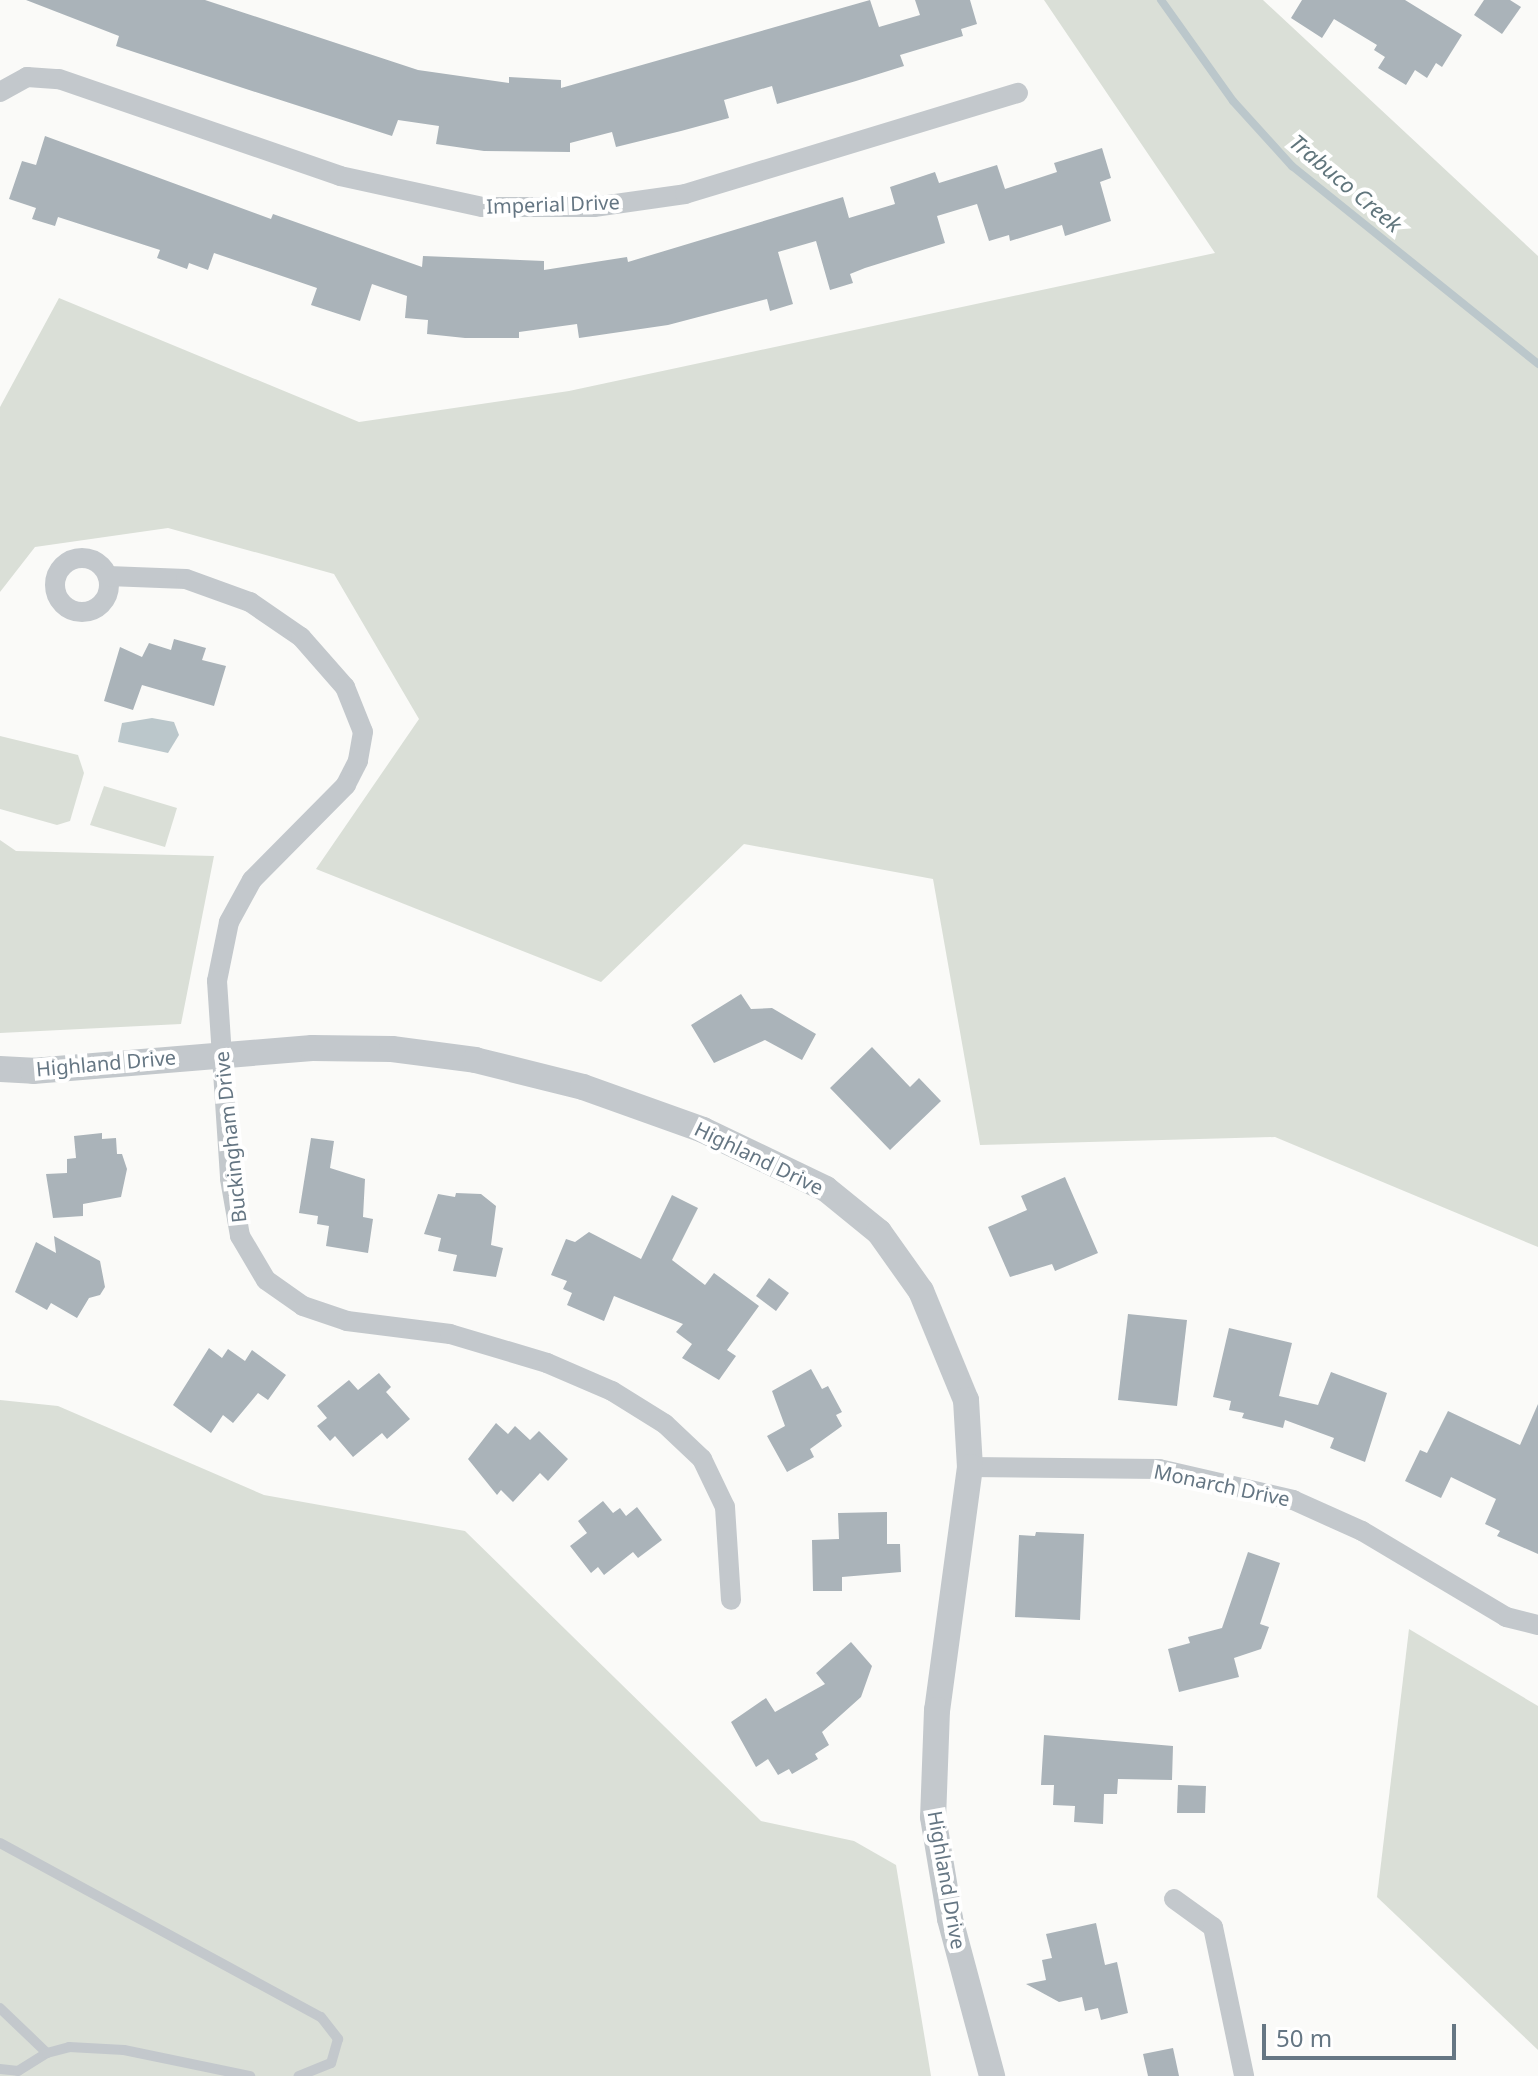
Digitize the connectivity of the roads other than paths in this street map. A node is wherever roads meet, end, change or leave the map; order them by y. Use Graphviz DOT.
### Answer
graph roads {
  1 [pos="0,92"];
  2 [pos="1018,93"];
  3 [pos="108,576"];
  4 [pos="220,1052"];
  5 [pos="0,1069"];
  6 [pos="970,1467"];
  7 [pos="731,1600"];
  8 [pos="1538,1625"];
  9 [pos="0,1843"];
  10 [pos="1174,1899"];
  11 [pos="0,2008"];
  12 [pos="47,2053"];
  13 [pos="0,2069"];
  14 [pos="250,2076"];
  15 [pos="299,2076"];
  16 [pos="992,2076"];
  17 [pos="1244,2076"];
  1 -- 2 [label="street, Imperial Drive"];
  3 -- 4 [label="street, Buckingham Drive"];
  4 -- 5 [label="street, Highland Drive"];
  4 -- 6 [label="street, Highland Drive"];
  4 -- 7 [label="street, Buckingham Drive"];
  6 -- 8 [label="street, Monarch Drive"];
  6 -- 16 [label="street, Highland Drive"];
  9 -- 15 [label="lane"];
  10 -- 17 [label="street"];
  11 -- 12 [label="lane"];
  12 -- 13 [label="lane"];
  12 -- 14 [label="lane"];
}
